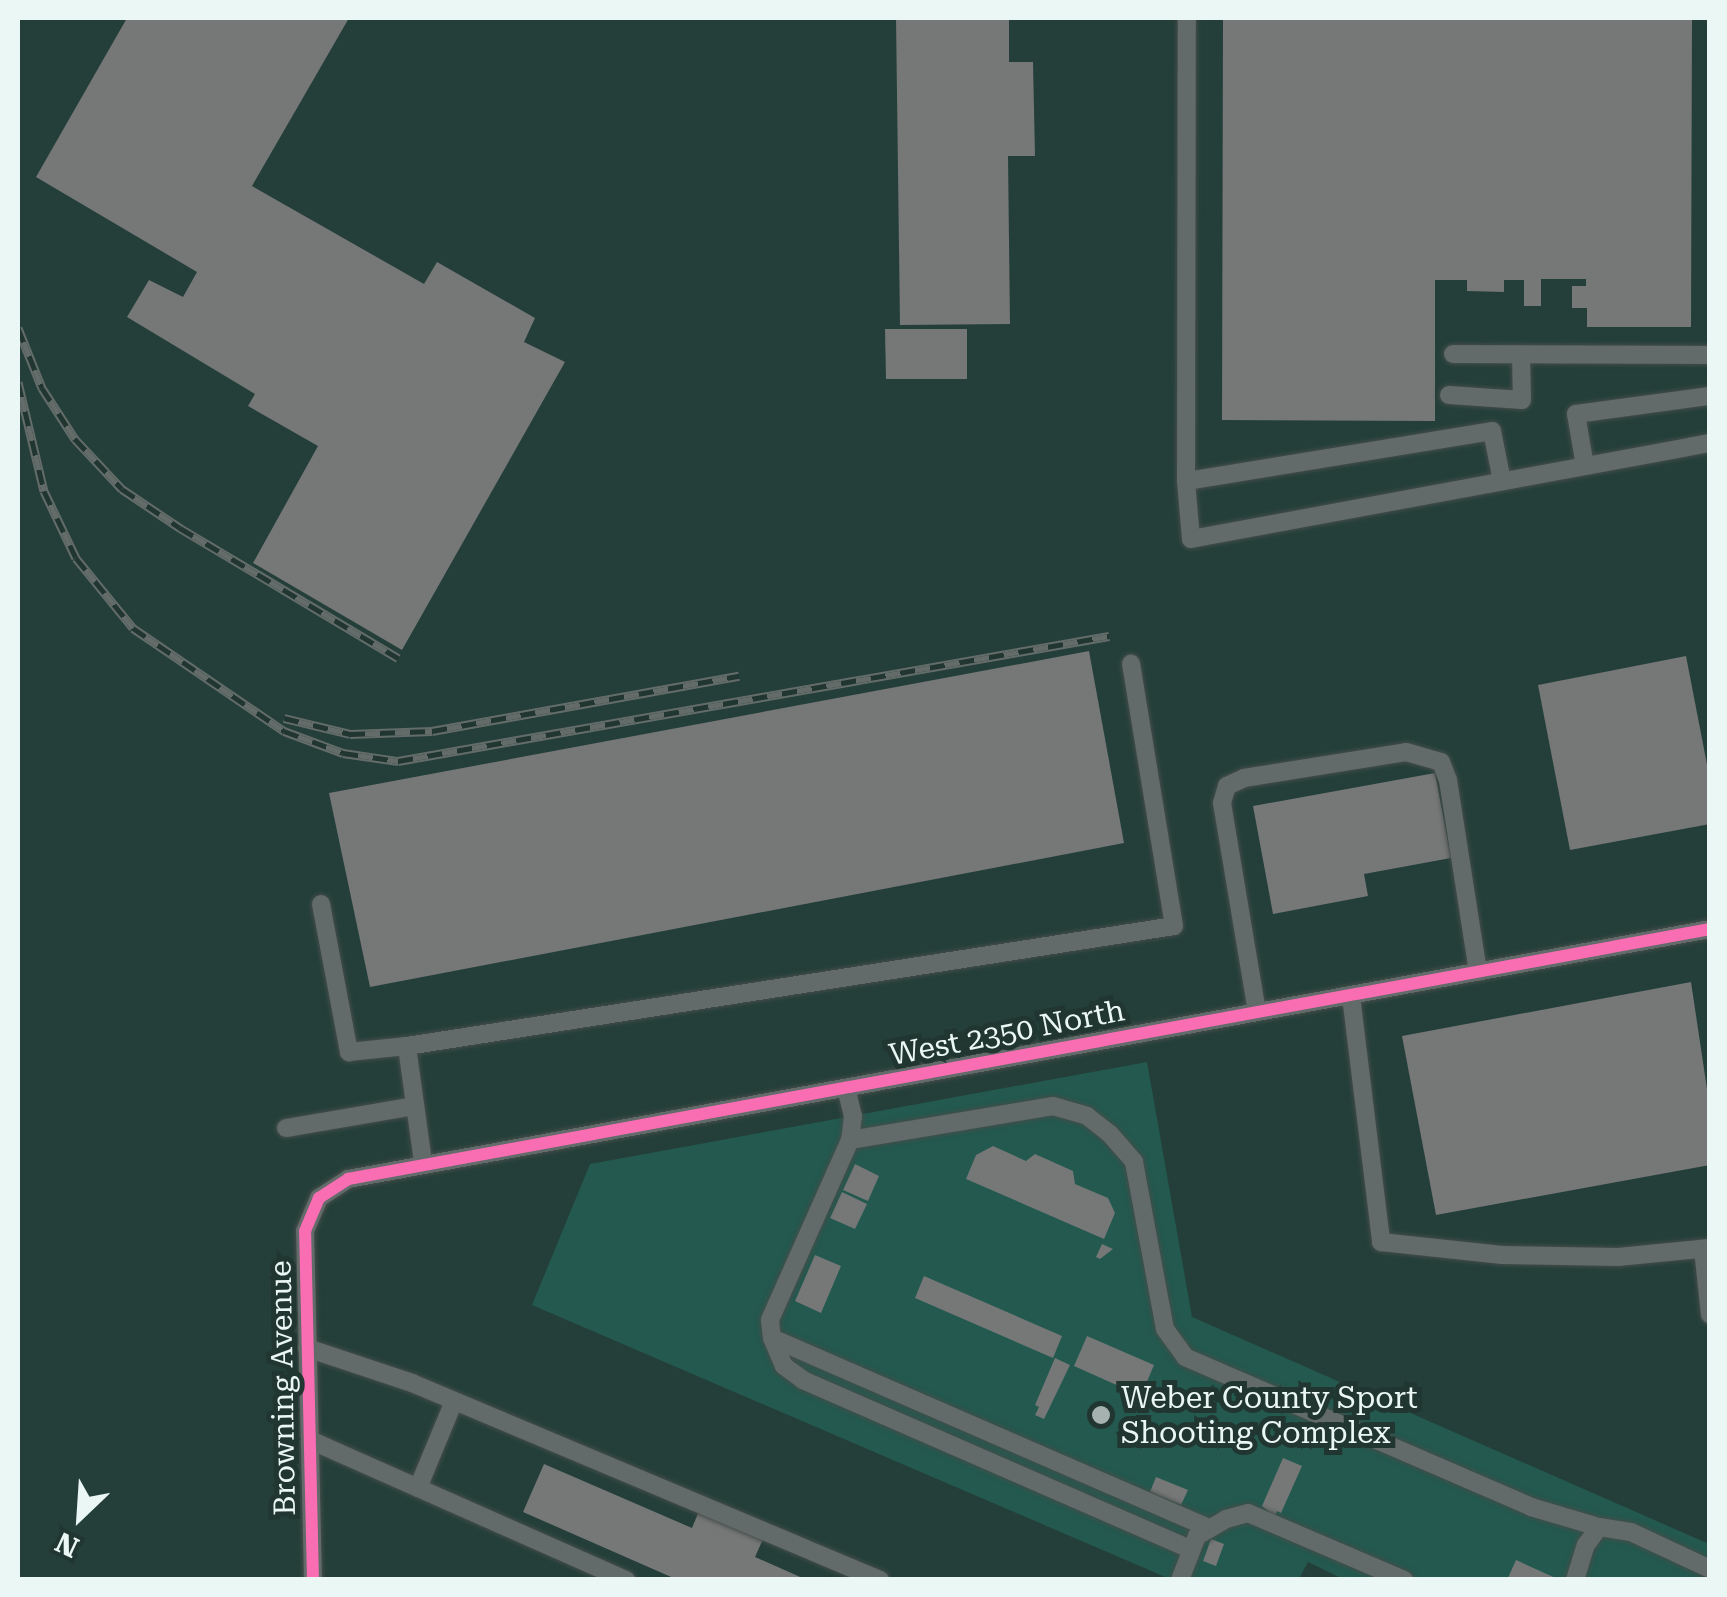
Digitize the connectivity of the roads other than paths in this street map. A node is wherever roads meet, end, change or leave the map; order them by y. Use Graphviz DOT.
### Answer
graph roads {
  1 [pos="1187,18"];
  2 [pos="1453,354"];
  3 [pos="1710,355"];
  4 [pos="1522,356"];
  5 [pos="1449,395"];
  6 [pos="1710,396"];
  7 [pos="1710,444"];
  8 [pos="1585,466"];
  9 [pos="1186,481"];
  10 [pos="1502,481"];
  11 [pos="1131,664"];
  12 [pos="321,904"];
  13 [pos="1710,929"];
  14 [pos="1478,972"];
  15 [pos="1351,996"];
  16 [pos="1257,1012"];
  17 [pos="407,1046"];
  18 [pos="846,1088"];
  19 [pos="414,1106"];
  20 [pos="286,1128"];
  21 [pos="850,1140"];
  22 [pos="423,1162"];
  23 [pos="319,1198"];
  24 [pos="1706,1249"];
  25 [pos="1710,1315"];
  26 [pos="772,1338"];
  27 [pos="307,1348"];
  28 [pos="454,1401"];
  29 [pos="310,1440"];
  30 [pos="418,1488"];
  31 [pos="1599,1527"];
  32 [pos="1209,1528"];
  33 [pos="1190,1549"];
  34 [pos="1710,1569"];
  35 [pos="313,1580"];
  36 [pos="626,1580"];
  37 [pos="880,1580"];
  38 [pos="1180,1580"];
  39 [pos="1404,1580"];
  40 [pos="1575,1580"];
  1 -- 9 [label="street"];
  2 -- 4 [label="street"];
  3 -- 4 [label="street"];
  4 -- 5 [label="street"];
  6 -- 8 [label="street"];
  7 -- 8 [label="street"];
  8 -- 10 [label="street"];
  9 -- 10 [label="street"];
  9 -- 10 [label="street"];
  11 -- 17 [label="street"];
  12 -- 17 [label="street"];
  13 -- 14 [label="street, West 2350 North"];
  14 -- 15 [label="street, West 2350 North"];
  14 -- 16 [label="street"];
  15 -- 16 [label="street, West 2350 North"];
  15 -- 24 [label="street"];
  16 -- 18 [label="street, West 2350 North"];
  17 -- 19 [label="street"];
  18 -- 21 [label="street"];
  18 -- 22 [label="street, West 2350 North"];
  19 -- 20 [label="street"];
  19 -- 22 [label="street"];
  21 -- 26 [label="street"];
  21 -- 31 [label="street"];
  22 -- 23 [label="street, West 2350 North"];
  23 -- 27 [label="street, Browning Avenue"];
  24 -- 25 [label="street"];
  26 -- 32 [label="street"];
  26 -- 33 [label="street"];
  27 -- 28 [label="street"];
  27 -- 29 [label="street, Browning Avenue"];
  28 -- 30 [label="street"];
  28 -- 37 [label="street"];
  29 -- 30 [label="street"];
  29 -- 35 [label="street, Browning Avenue"];
  30 -- 36 [label="street"];
  31 -- 34 [label="street"];
  31 -- 40 [label="street"];
  32 -- 33 [label="street"];
  32 -- 39 [label="street"];
  33 -- 38 [label="street"];
}
